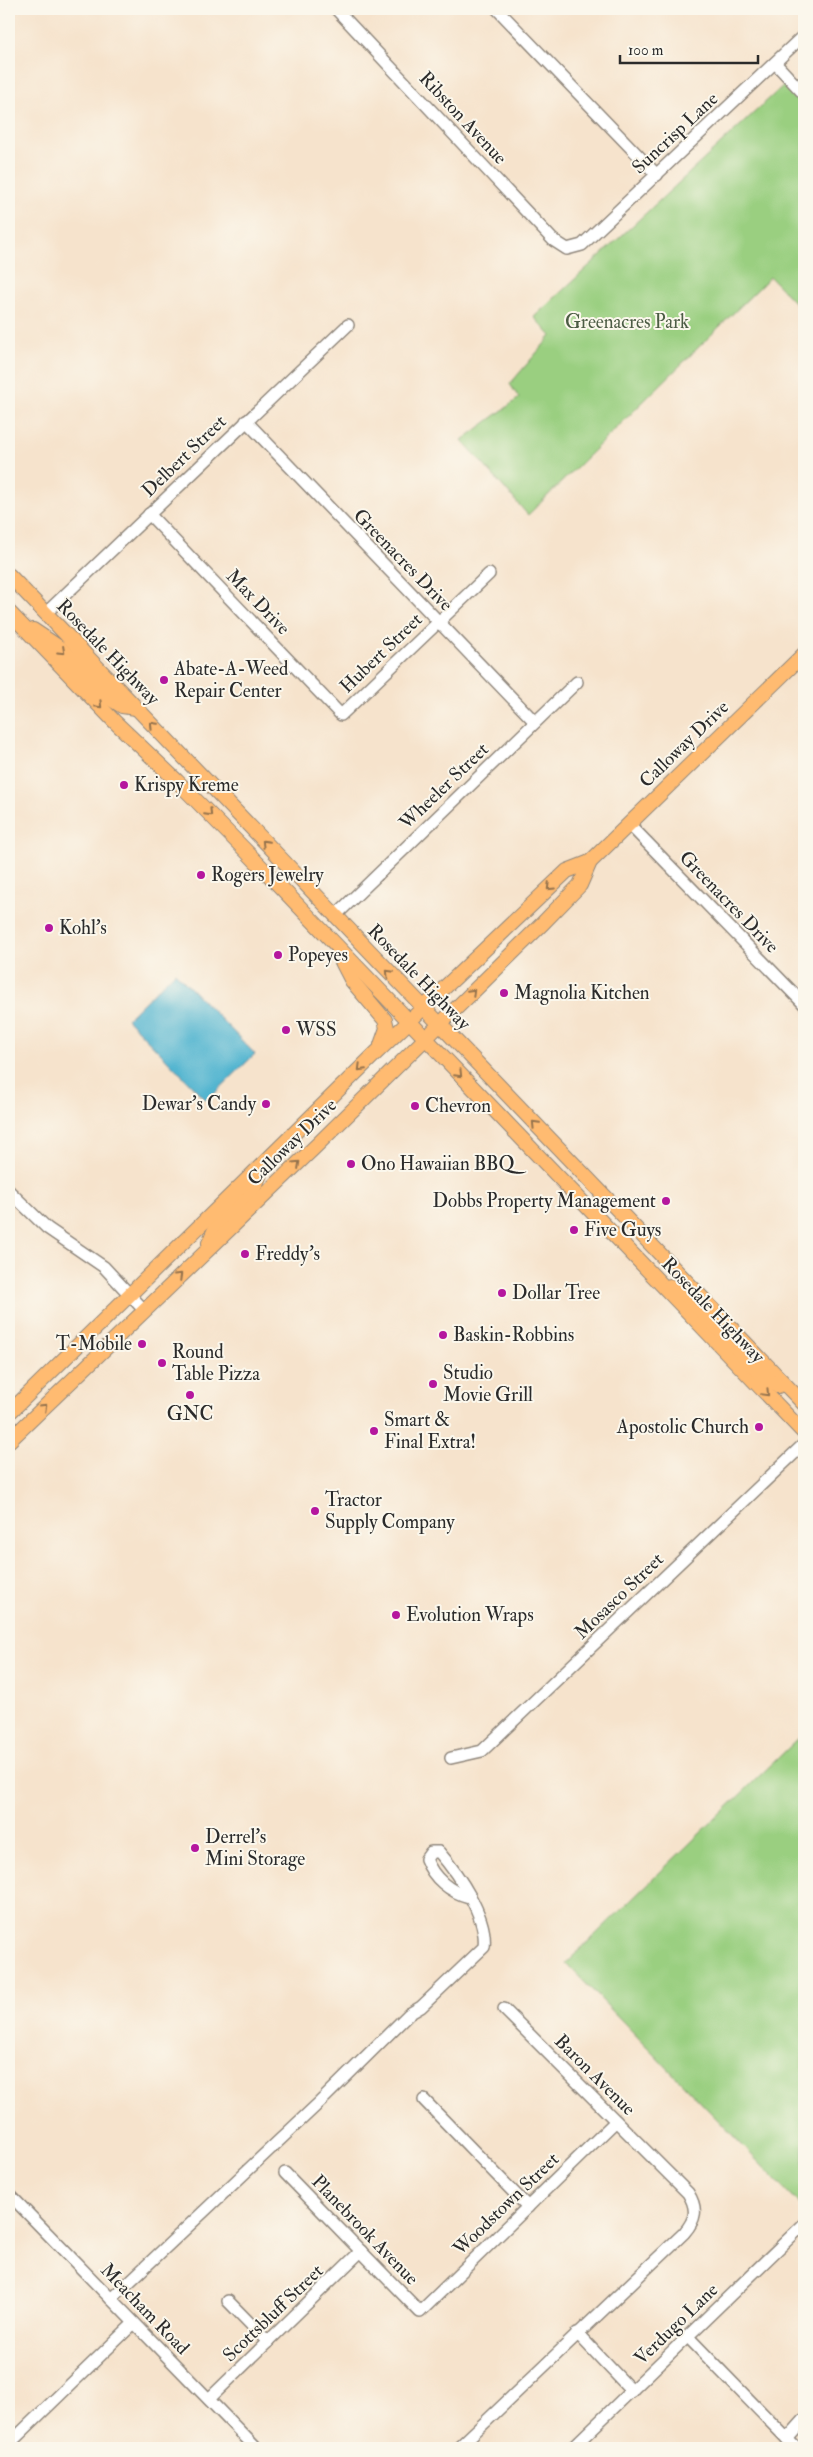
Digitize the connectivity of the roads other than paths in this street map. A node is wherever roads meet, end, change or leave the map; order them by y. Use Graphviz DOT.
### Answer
graph roads {
  1 [pos="336,9"];
  2 [pos="497,9"];
  3 [pos="804,35"];
  4 [pos="774,63"];
  5 [pos="804,94"];
  6 [pos="657,175"];
  7 [pos="567,248"];
  8 [pos="348,325"];
  9 [pos="246,421"];
  10 [pos="149,514"];
  11 [pos="488,574"];
  12 [pos="9,575"];
  13 [pos="9,612"];
  14 [pos="46,613"];
  15 [pos="438,622"];
  16 [pos="21,625"];
  17 [pos="804,654"];
  18 [pos="577,682"];
  19 [pos="136,708"];
  20 [pos="341,715"];
  21 [pos="534,722"];
  22 [pos="630,824"];
  23 [pos="590,862"];
  24 [pos="335,916"];
  25 [pos="321,931"];
  26 [pos="804,1004"];
  27 [pos="423,1008"];
  28 [pos="409,1022"];
  29 [pos="439,1025"];
  30 [pos="425,1039"];
  31 [pos="376,1053"];
  32 [pos="262,1167"];
  33 [pos="9,1191"];
  34 [pos="594,1214"];
  35 [pos="204,1253"];
  36 [pos="675,1269"];
  37 [pos="663,1285"];
  38 [pos="130,1295"];
  39 [pos="144,1310"];
  40 [pos="804,1405"];
  41 [pos="9,1413"];
  42 [pos="804,1433"];
  43 [pos="9,1441"];
  44 [pos="804,1444"];
  45 [pos="451,1758"];
  46 [pos="469,1897"];
  47 [pos="504,2008"];
  48 [pos="424,2100"];
  49 [pos="616,2121"];
  50 [pos="285,2173"];
  51 [pos="9,2194"];
  52 [pos="528,2207"];
  53 [pos="804,2224"];
  54 [pos="361,2251"];
  55 [pos="111,2299"];
  56 [pos="228,2301"];
  57 [pos="420,2312"];
  58 [pos="134,2323"];
  59 [pos="577,2333"];
  60 [pos="688,2337"];
  61 [pos="268,2342"];
  62 [pos="632,2391"];
  63 [pos="209,2399"];
  64 [pos="804,2420"];
  65 [pos="787,2439"];
  66 [pos="12,2443"];
  67 [pos="256,2448"];
  68 [pos="458,2448"];
  69 [pos="572,2448"];
  70 [pos="796,2448"];
  1 -- 7 [label="street, Ribston Avenue"];
  2 -- 6 [label="street"];
  3 -- 4 [label="street, Suncrisp Lane"];
  4 -- 5 [label="street"];
  4 -- 6 [label="street, Suncrisp Lane"];
  6 -- 7 [label="street, Suncrisp Lane"];
  8 -- 9 [label="street, Delbert Street"];
  9 -- 10 [label="street, Delbert Street"];
  9 -- 15 [label="street, Greenacres Drive"];
  10 -- 14 [label="street, Delbert Street"];
  10 -- 20 [label="street, Max Drive"];
  11 -- 15 [label="street, Hubert Street"];
  12 -- 14 [label="main road, Rosedale Highway"];
  13 -- 16 [label="main road, Rosedale Highway"];
  14 -- 19 [label="main road, Rosedale Highway"];
  15 -- 20 [label="street, Hubert Street"];
  15 -- 21 [label="street, Greenacres Drive"];
  16 -- 19 [label="main road, one-way"];
  16 -- 25 [label="main road, Rosedale Highway, one-way"];
  17 -- 22 [label="main road, Calloway Drive"];
  18 -- 21 [label="street, Wheeler Street"];
  24 -- 19 [label="main road, Rosedale Highway, one-way"];
  21 -- 24 [label="street, Wheeler Street"];
  22 -- 23 [label="main road, Calloway Drive"];
  22 -- 26 [label="street, Greenacres Drive"];
  23 -- 27 [label="main road, Calloway Drive, one-way"];
  29 -- 23 [label="main road, Calloway Drive, one-way"];
  27 -- 24 [label="main road, Rosedale Highway, one-way"];
  25 -- 28 [label="main road, Rosedale Highway"];
  25 -- 31 [label="main road"];
  27 -- 28 [label="main road, Calloway Drive"];
  27 -- 29 [label="main road, Rosedale Highway"];
  28 -- 30 [label="main road, Rosedale Highway"];
  28 -- 31 [label="main road, Calloway Drive"];
  29 -- 30 [label="main road, Calloway Drive"];
  36 -- 29 [label="main road, Rosedale Highway, one-way"];
  30 -- 34 [label="main road, Rosedale Highway, one-way"];
  35 -- 30 [label="main road, Calloway Drive, one-way"];
  31 -- 32 [label="main road, Calloway Drive, one-way"];
  32 -- 35 [label="main road"];
  32 -- 38 [label="main road, Calloway Drive"];
  33 -- 38 [label="street"];
  34 -- 36 [label="main road"];
  34 -- 37 [label="main road, Rosedale Highway"];
  39 -- 35 [label="main road, Calloway Drive, one-way"];
  36 -- 40 [label="main road, Rosedale Highway"];
  37 -- 40 [label="main road"];
  37 -- 42 [label="main road, Rosedale Highway, one-way"];
  38 -- 39 [label="street"];
  38 -- 41 [label="main road, Calloway Drive"];
  43 -- 39 [label="main road, Calloway Drive, one-way"];
  44 -- 45 [label="street, Mosasco Street"];
  46 -- 55 [label="street"];
  47 -- 49 [label="street, Baron Avenue"];
  48 -- 52 [label="street"];
  49 -- 52 [label="street, Woodstown Street"];
  49 -- 59 [label="street, Baron Avenue"];
  50 -- 54 [label="street, Planebrook Avenue"];
  51 -- 55 [label="street, Meacham Road"];
  52 -- 57 [label="street, Woodstown Street"];
  53 -- 60 [label="street, Verdugo Lane"];
  54 -- 57 [label="street, Planebrook Avenue"];
  54 -- 61 [label="street, Scottsbluff Street"];
  55 -- 58 [label="street, Meacham Road"];
  56 -- 61 [label="street"];
  58 -- 63 [label="street, Meacham Road"];
  58 -- 66 [label="street"];
  59 -- 62 [label="street"];
  59 -- 68 [label="street, Baron Avenue"];
  60 -- 62 [label="street, Verdugo Lane"];
  60 -- 65 [label="street"];
  61 -- 63 [label="street, Scottsbluff Street"];
  62 -- 69 [label="street, Verdugo Lane"];
  63 -- 67 [label="street, Meacham Road"];
  64 -- 65 [label="street"];
  65 -- 70 [label="street"];
}
